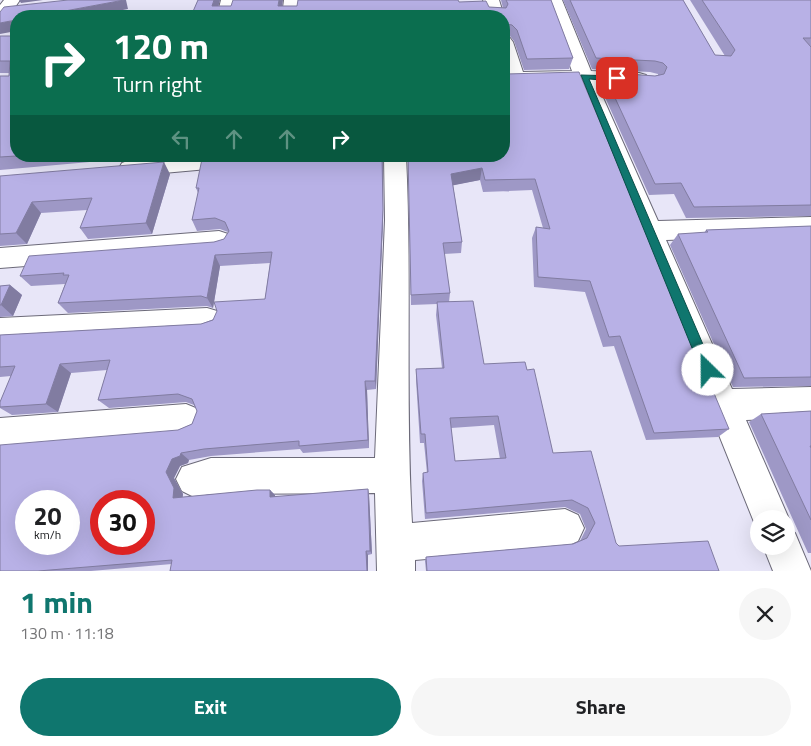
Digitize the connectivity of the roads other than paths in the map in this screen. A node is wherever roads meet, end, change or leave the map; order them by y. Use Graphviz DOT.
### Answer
graph roads {
  1 [pos="554,0"];
  2 [pos="584,76"];
  3 [pos="510,78"];
  4 [pos="650,80"];
  5 [pos="205,162"];
  6 [pos="395,162"];
  7 [pos="106,170"];
  8 [pos="811,226"];
  9 [pos="649,231"];
  10 [pos="218,241"];
  11 [pos="0,258"];
  12 [pos="207,320"];
  13 [pos="0,331"];
  14 [pos="811,402"];
  15 [pos="722,405"];
  16 [pos="186,420"];
  17 [pos="0,434"];
  18 [pos="392,475"];
  19 [pos="194,479"];
  20 [pos="767,510"];
  21 [pos="565,528"];
  22 [pos="786,555"];
  23 [pos="396,557"];
  24 [pos="793,571"];
  1 -- 2 [label="street"];
  2 -- 3 [label="street"];
  2 -- 4 [label="street"];
  2 -- 9 [label="street"];
  5 -- 7 [label="street"];
  6 -- 18 [label="street"];
  8 -- 9 [label="street"];
  9 -- 15 [label="street"];
  10 -- 11 [label="street"];
  12 -- 13 [label="street"];
  14 -- 15 [label="street"];
  15 -- 20 [label="street"];
  16 -- 17 [label="street"];
  18 -- 19 [label="street"];
  18 -- 23 [label="street"];
  21 -- 23 [label="street"];
  22 -- 24 [label="street"];
}
